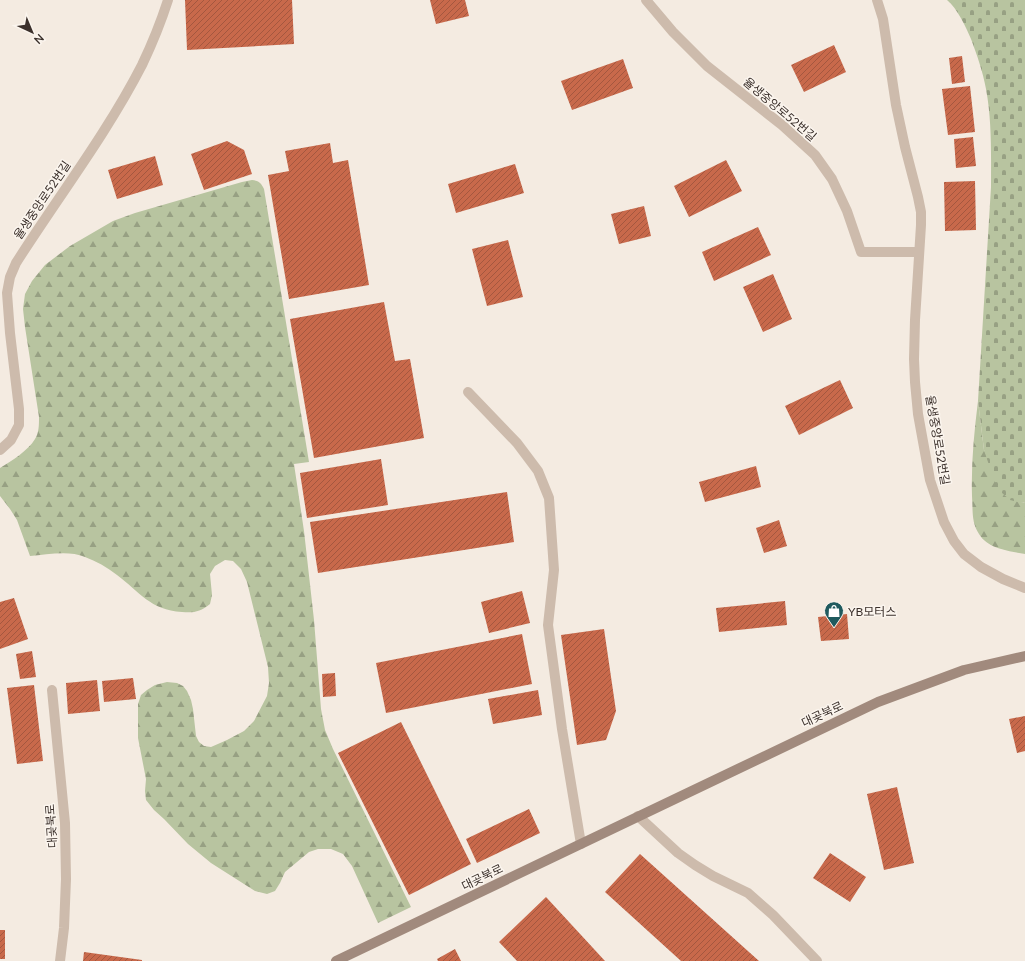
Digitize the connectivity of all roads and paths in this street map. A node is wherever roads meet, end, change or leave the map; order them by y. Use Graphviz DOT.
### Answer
graph roads {
  1 [pos="168,0"];
  2 [pos="646,0"];
  3 [pos="877,0"];
  4 [pos="919,252"];
  5 [pos="468,392"];
  6 [pos="0,450"];
  7 [pos="1025,588"];
  8 [pos="1025,656"];
  9 [pos="52,690"];
  10 [pos="638,816"];
  11 [pos="580,844"];
  12 [pos="60,961"];
  13 [pos="336,961"];
  14 [pos="817,961"];
  1 -- 6 [label="street, 율생중앙로52번길"];
  2 -- 4 [label="street, 율생중앙로52번길"];
  3 -- 4 [label="street, 율생중앙로52번길"];
  4 -- 7 [label="street, 율생중앙로52번길"];
  5 -- 11 [label="street"];
  8 -- 10 [label="street, 대곶북로"];
  9 -- 12 [label="street, 대곶북로"];
  10 -- 11 [label="street, 대곶북로"];
  10 -- 14 [label="street"];
  11 -- 13 [label="street, 대곶북로"];
}
